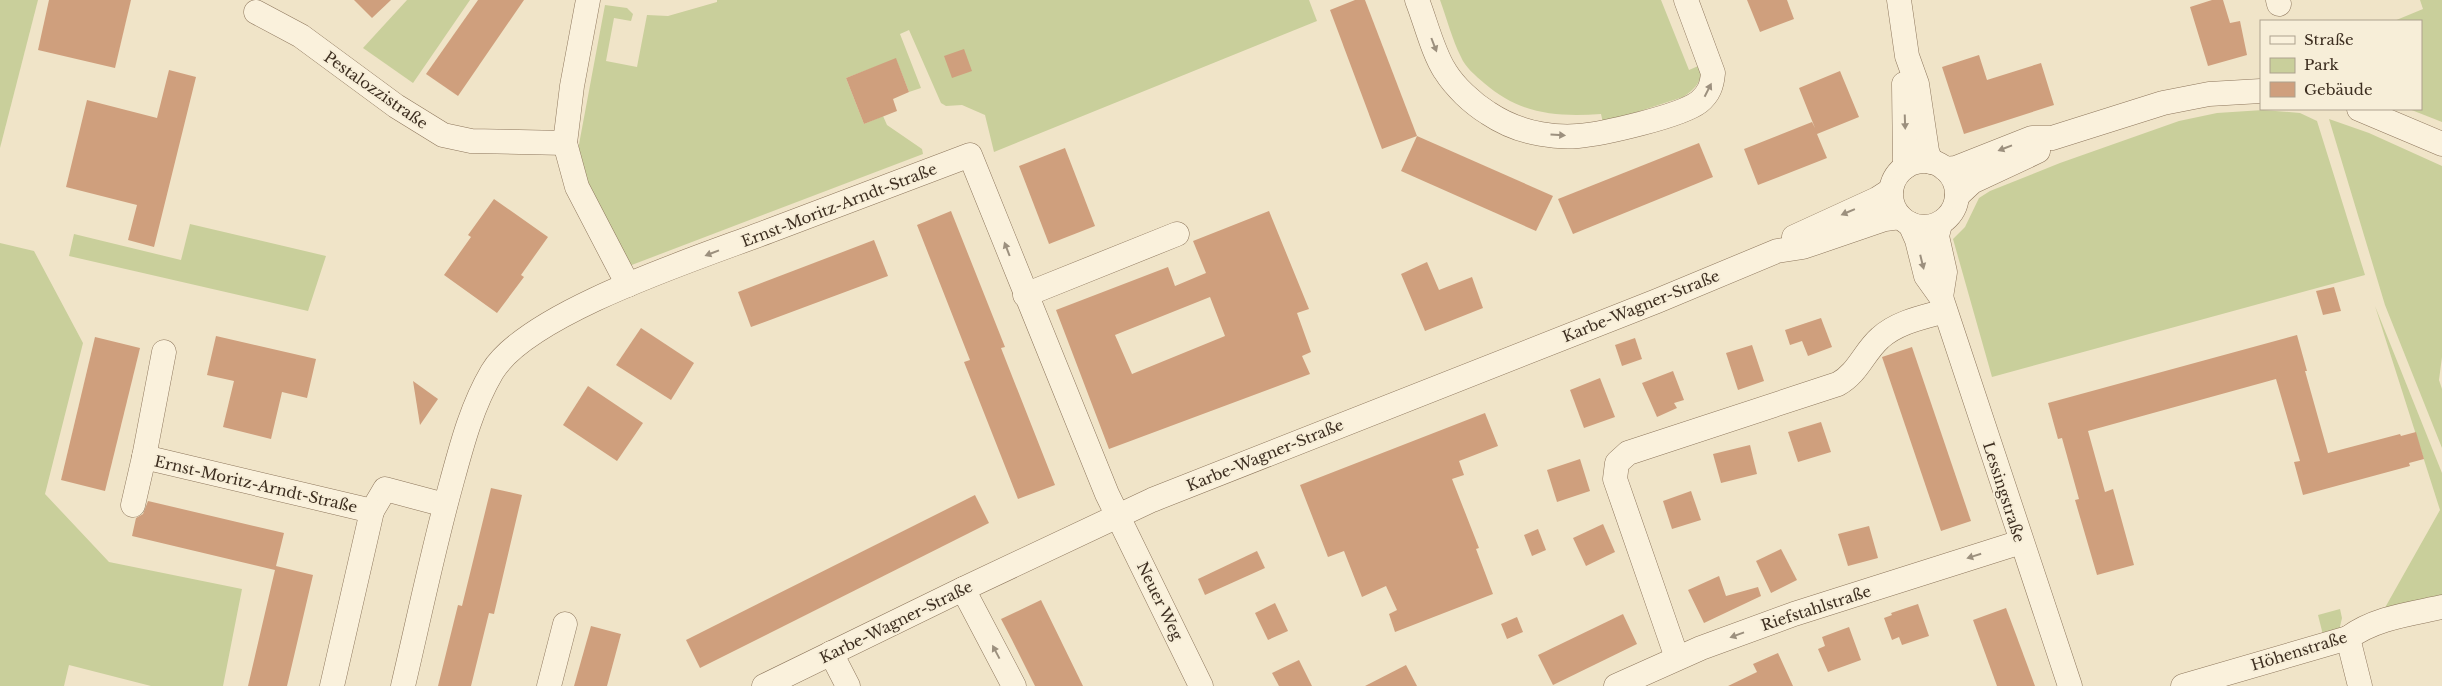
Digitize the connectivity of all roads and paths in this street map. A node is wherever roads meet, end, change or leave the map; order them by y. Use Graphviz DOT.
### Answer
graph roads {
  1 [pos="588,0"];
  2 [pos="1416,0"];
  3 [pos="1686,0"];
  4 [pos="1898,0"];
  5 [pos="256,12"];
  6 [pos="1907,56"];
  7 [pos="2260,91"];
  8 [pos="2361,110"];
  9 [pos="2052,138"];
  10 [pos="565,143"];
  11 [pos="2442,144"];
  12 [pos="1938,165"];
  13 [pos="1905,167"];
  14 [pos="1891,190"];
  15 [pos="1957,196"];
  16 [pos="1905,221"];
  17 [pos="1940,224"];
  18 [pos="1178,234"];
  19 [pos="1777,251"];
  20 [pos="628,285"];
  21 [pos="1025,295"];
  22 [pos="1943,304"];
  23 [pos="164,352"];
  24 [pos="144,457"];
  25 [pos="132,505"];
  26 [pos="445,505"];
  27 [pos="372,511"];
  28 [pos="1118,516"];
  29 [pos="2021,542"];
  30 [pos="963,588"];
  31 [pos="2442,607"];
  32 [pos="564,624"];
  33 [pos="2348,638"];
  34 [pos="831,653"];
  35 [pos="1677,658"];
  36 [pos="332,686"];
  37 [pos="403,686"];
  38 [pos="549,686"];
  39 [pos="764,686"];
  40 [pos="848,686"];
  41 [pos="1014,686"];
  42 [pos="1201,686"];
  43 [pos="1616,686"];
  44 [pos="2070,686"];
  45 [pos="2183,686"];
  46 [pos="2360,686"];
  1 -- 10 [label="street"];
  2 -- 3 [label="street, one-way"];
  4 -- 6 [label="street"];
  5 -- 10 [label="street, Pestalozzistraße"];
  6 -- 12 [label="street"];
  6 -- 13 [label="street, one-way"];
  7 -- 9 [label="street"];
  8 -- 11 [label="street"];
  9 -- 12 [label="street, one-way"];
  9 -- 15 [label="street"];
  10 -- 20 [label="street"];
  12 -- 13 [label="street"];
  12 -- 15 [label="street"];
  13 -- 14 [label="street"];
  14 -- 16 [label="street"];
  14 -- 19 [label="street, Karbe-Wagner-Straße, one-way"];
  15 -- 17 [label="street"];
  16 -- 17 [label="street"];
  16 -- 19 [label="street, Karbe-Wagner-Straße"];
  16 -- 22 [label="street, Lessingstraße, one-way"];
  17 -- 22 [label="street, Lessingstraße"];
  18 -- 21 [label="street"];
  19 -- 28 [label="street, Karbe-Wagner-Straße"];
  21 -- 20 [label="street, Ernst-Moritz-Arndt-Straße, one-way"];
  20 -- 26 [label="street, Ernst-Moritz-Arndt-Straße"];
  21 -- 28 [label="street, Ernst-Moritz-Arndt-Straße"];
  22 -- 29 [label="street, Lessingstraße"];
  22 -- 35 [label="street"];
  23 -- 24 [label="street, Ernst-Moritz-Arndt-Straße"];
  24 -- 25 [label="street, Ernst-Moritz-Arndt-Straße"];
  24 -- 27 [label="street, Ernst-Moritz-Arndt-Straße"];
  26 -- 27 [label="street, Ernst-Moritz-Arndt-Straße"];
  26 -- 37 [label="street, Ernst-Moritz-Arndt-Straße"];
  27 -- 36 [label="street"];
  28 -- 30 [label="street, Karbe-Wagner-Straße"];
  28 -- 42 [label="street, Neuer Weg"];
  29 -- 35 [label="street, Riefstahlstraße, one-way"];
  29 -- 44 [label="street, Lessingstraße"];
  30 -- 34 [label="street, Karbe-Wagner-Straße"];
  41 -- 30 [label="street, one-way"];
  31 -- 33 [label="street, Höhenstraße"];
  32 -- 38 [label="street"];
  33 -- 45 [label="street, Höhenstraße"];
  33 -- 46 [label="street"];
  34 -- 39 [label="street, Karbe-Wagner-Straße"];
  34 -- 40 [label="street"];
  35 -- 43 [label="street, Riefstahlstraße"];
}
